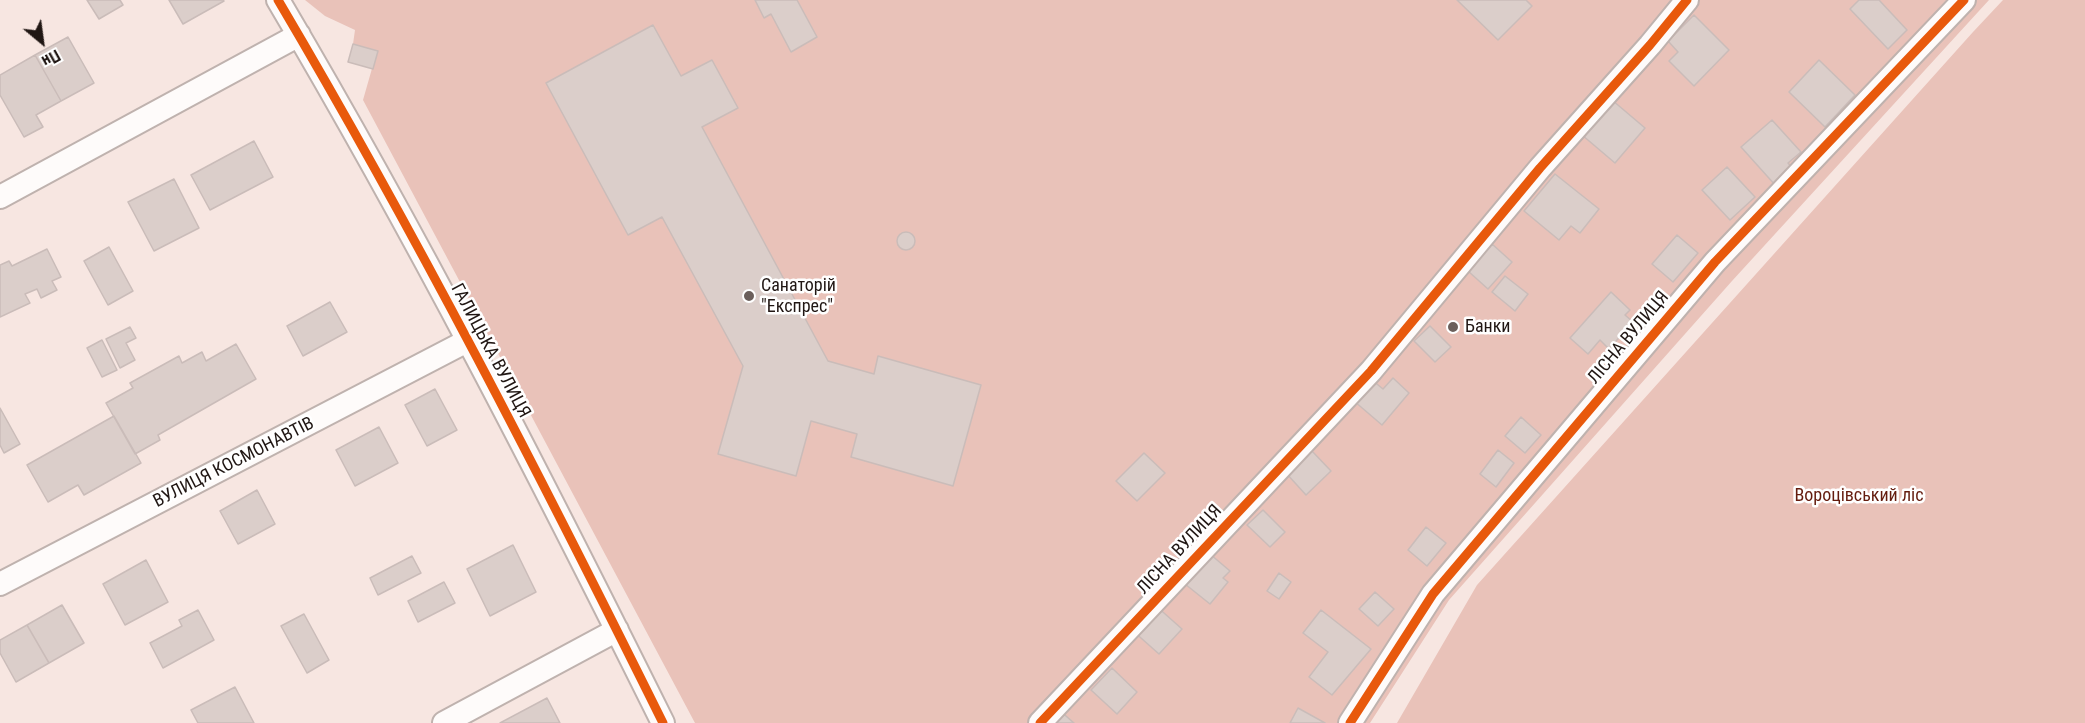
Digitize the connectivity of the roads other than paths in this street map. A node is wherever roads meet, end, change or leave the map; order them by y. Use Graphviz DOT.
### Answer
graph roads {
  1 [pos="278,0"];
  2 [pos="1687,0"];
  3 [pos="1964,0"];
  4 [pos="299,35"];
  5 [pos="0,197"];
  6 [pos="468,341"];
  7 [pos="0,584"];
  8 [pos="617,630"];
  9 [pos="444,723"];
  10 [pos="663,723"];
  11 [pos="1040,723"];
  12 [pos="1350,723"];
  1 -- 4 [label="street, ГАЛИЦЬКА ВУЛИЦЯ"];
  2 -- 11 [label="street, ЛІСНА ВУЛИЦЯ"];
  3 -- 12 [label="street, ЛІСНА ВУЛИЦЯ"];
  4 -- 5 [label="street"];
  4 -- 6 [label="street, ГАЛИЦЬКА ВУЛИЦЯ"];
  6 -- 7 [label="street, ВУЛИЦЯ КОСМОНАВТІВ"];
  6 -- 8 [label="street, ГАЛИЦЬКА ВУЛИЦЯ"];
  8 -- 9 [label="street"];
  8 -- 10 [label="street, ГАЛИЦЬКА ВУЛИЦЯ"];
}
